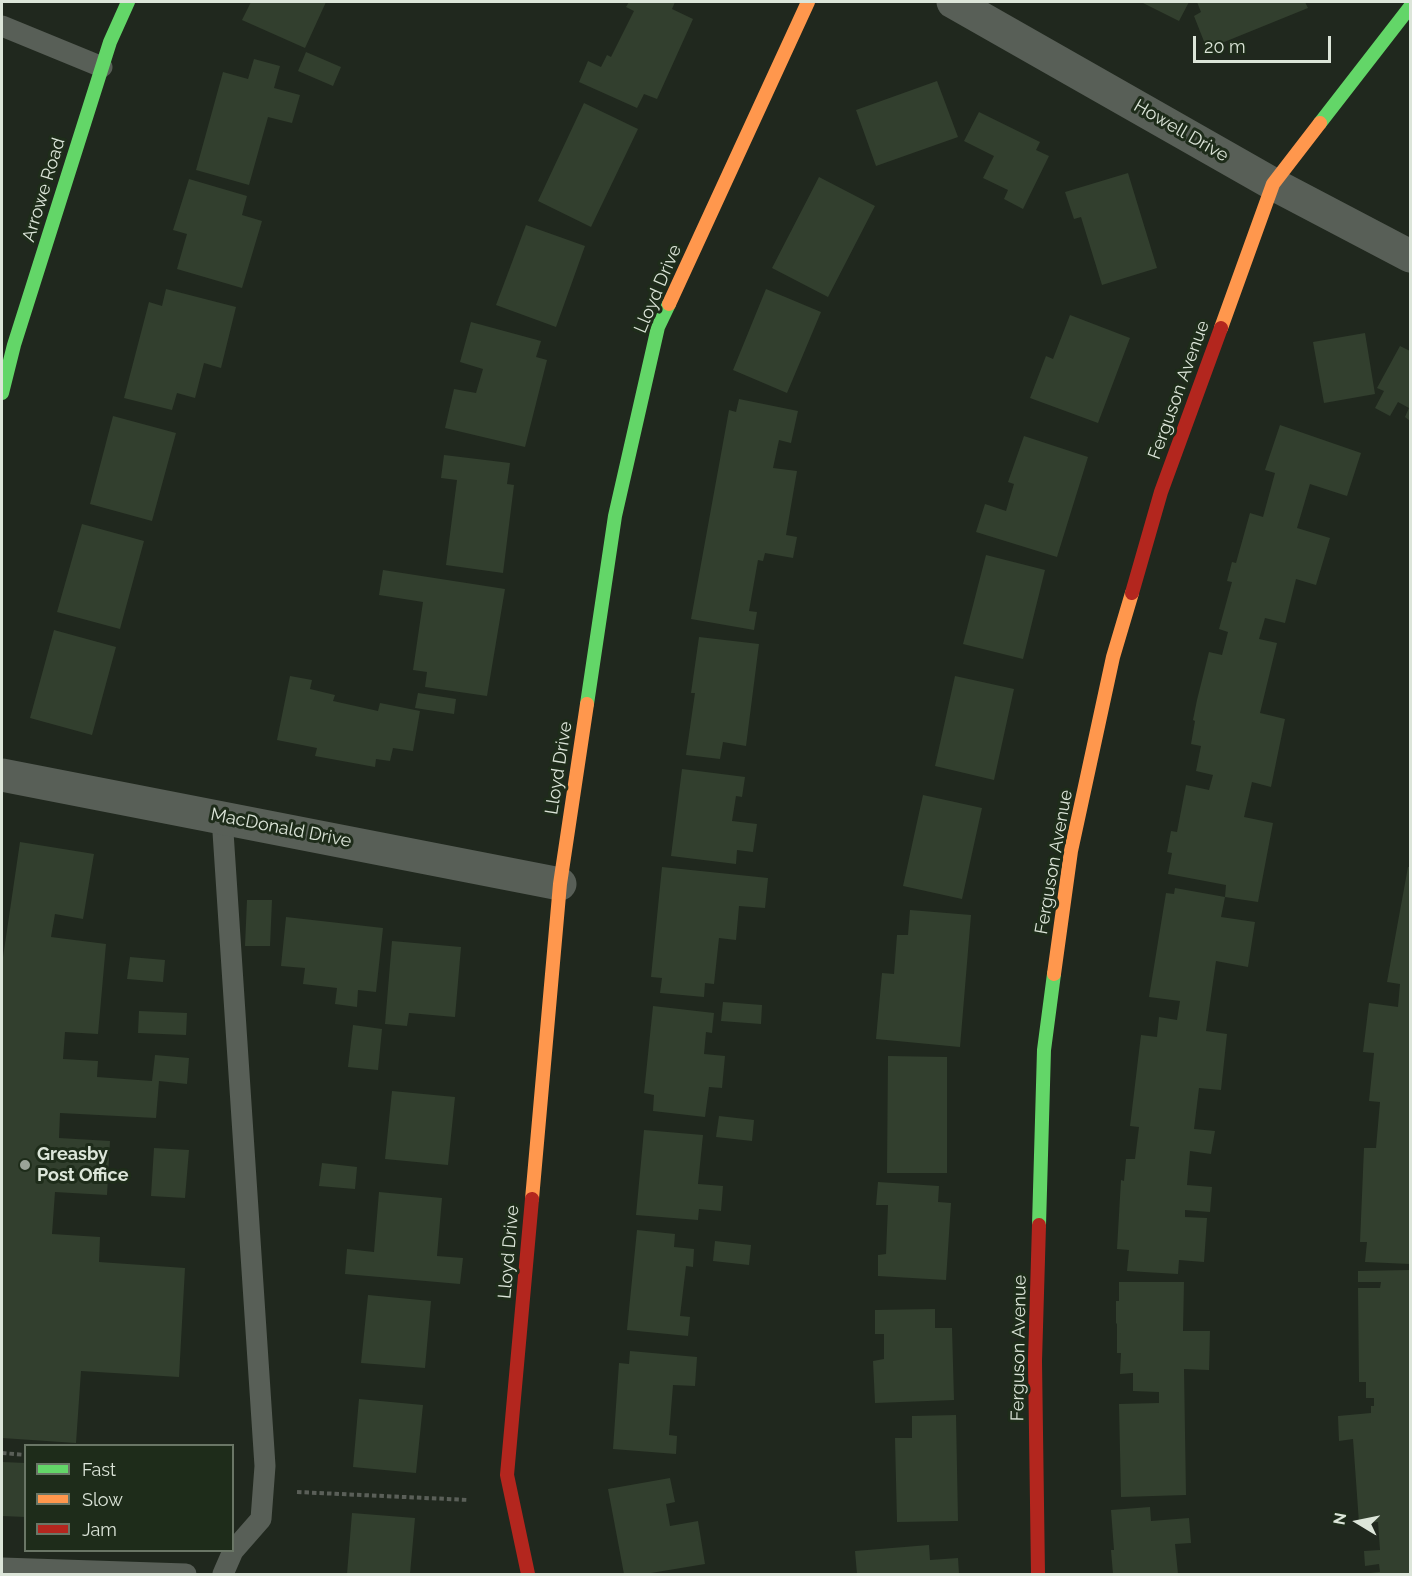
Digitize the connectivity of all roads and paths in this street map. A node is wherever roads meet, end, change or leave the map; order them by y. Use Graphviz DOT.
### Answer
graph roads {
  1 [pos="129,2"];
  2 [pos="808,2"];
  3 [pos="953,2"];
  4 [pos="1410,7"];
  5 [pos="2,26"];
  6 [pos="102,67"];
  7 [pos="1273,184"];
  8 [pos="1410,256"];
  9 [pos="2,393"];
  10 [pos="2,775"];
  11 [pos="222,817"];
  12 [pos="560,884"];
  13 [pos="2,1453"];
  14 [pos="24,1455"];
  15 [pos="263,1490"];
  16 [pos="513,1501"];
  17 [pos="234,1550"];
  18 [pos="233,1552"];
  19 [pos="2,1568"];
  20 [pos="186,1575"];
  21 [pos="223,1575"];
  22 [pos="528,1575"];
  23 [pos="1038,1575"];
  1 -- 6 [label="street, Arrowe Road"];
  2 -- 12 [label="street, Lloyd Drive"];
  3 -- 7 [label="street, Howell Drive"];
  4 -- 7 [label="street, Ferguson Avenue"];
  5 -- 6 [label="lane"];
  6 -- 9 [label="street, Arrowe Road"];
  7 -- 8 [label="street, Howell Drive"];
  7 -- 23 [label="street, Ferguson Avenue"];
  10 -- 11 [label="street, MacDonald Drive"];
  11 -- 12 [label="street, MacDonald Drive"];
  11 -- 15 [label="lane"];
  12 -- 16 [label="street, Lloyd Drive"];
  13 -- 14 [label="path"];
  15 -- 16 [label="path"];
  15 -- 17 [label="lane"];
  16 -- 22 [label="street, Lloyd Drive"];
  18 -- 21 [label="lane"];
  19 -- 20 [label="lane"];
}
